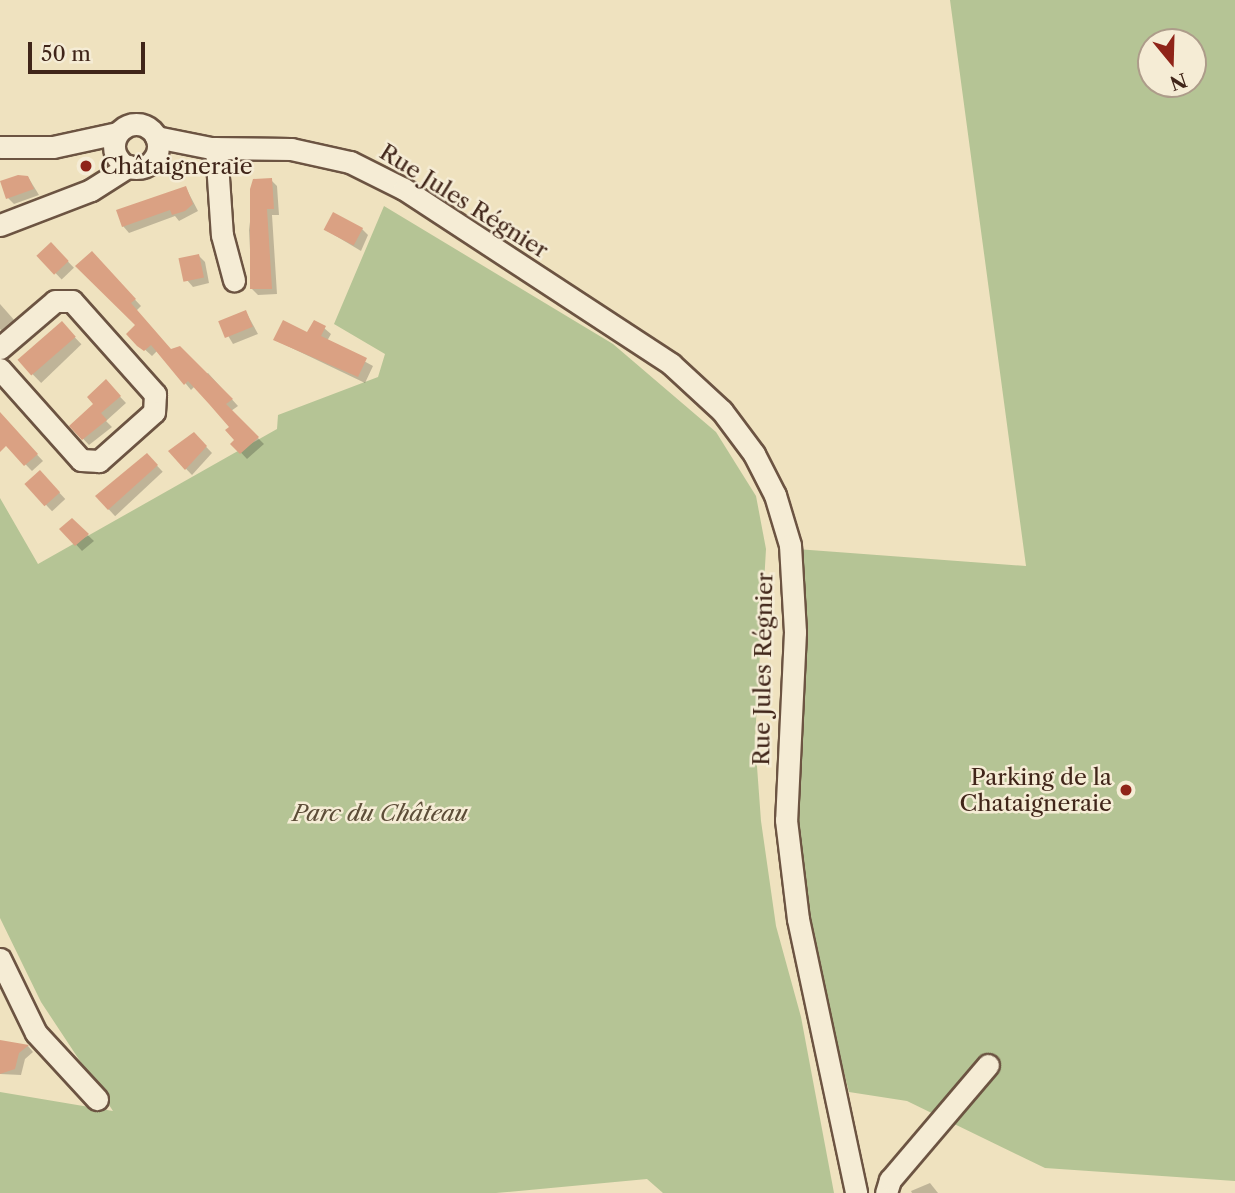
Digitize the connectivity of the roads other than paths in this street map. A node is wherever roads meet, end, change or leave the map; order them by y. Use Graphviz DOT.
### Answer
graph roads {
  1 [pos="118,133"];
  2 [pos="0,146"];
  3 [pos="53,147"];
  4 [pos="155,147"];
  5 [pos="214,148"];
  6 [pos="123,162"];
  7 [pos="0,225"];
  8 [pos="234,280"];
  9 [pos="0,348"];
  10 [pos="0,369"];
  11 [pos="0,960"];
  12 [pos="988,1065"];
  13 [pos="97,1099"];
  14 [pos="856,1193"];
  15 [pos="886,1193"];
  1 -- 3 [label="street"];
  1 -- 4 [label="street"];
  1 -- 6 [label="street"];
  2 -- 3 [label="street"];
  3 -- 6 [label="street"];
  4 -- 5 [label="street, Rue Jules Régnier"];
  4 -- 6 [label="street"];
  5 -- 8 [label="street"];
  5 -- 14 [label="street, Rue Jules Régnier"];
  6 -- 7 [label="street"];
  9 -- 10 [label="street"];
  11 -- 13 [label="street"];
  12 -- 15 [label="street"];
}
